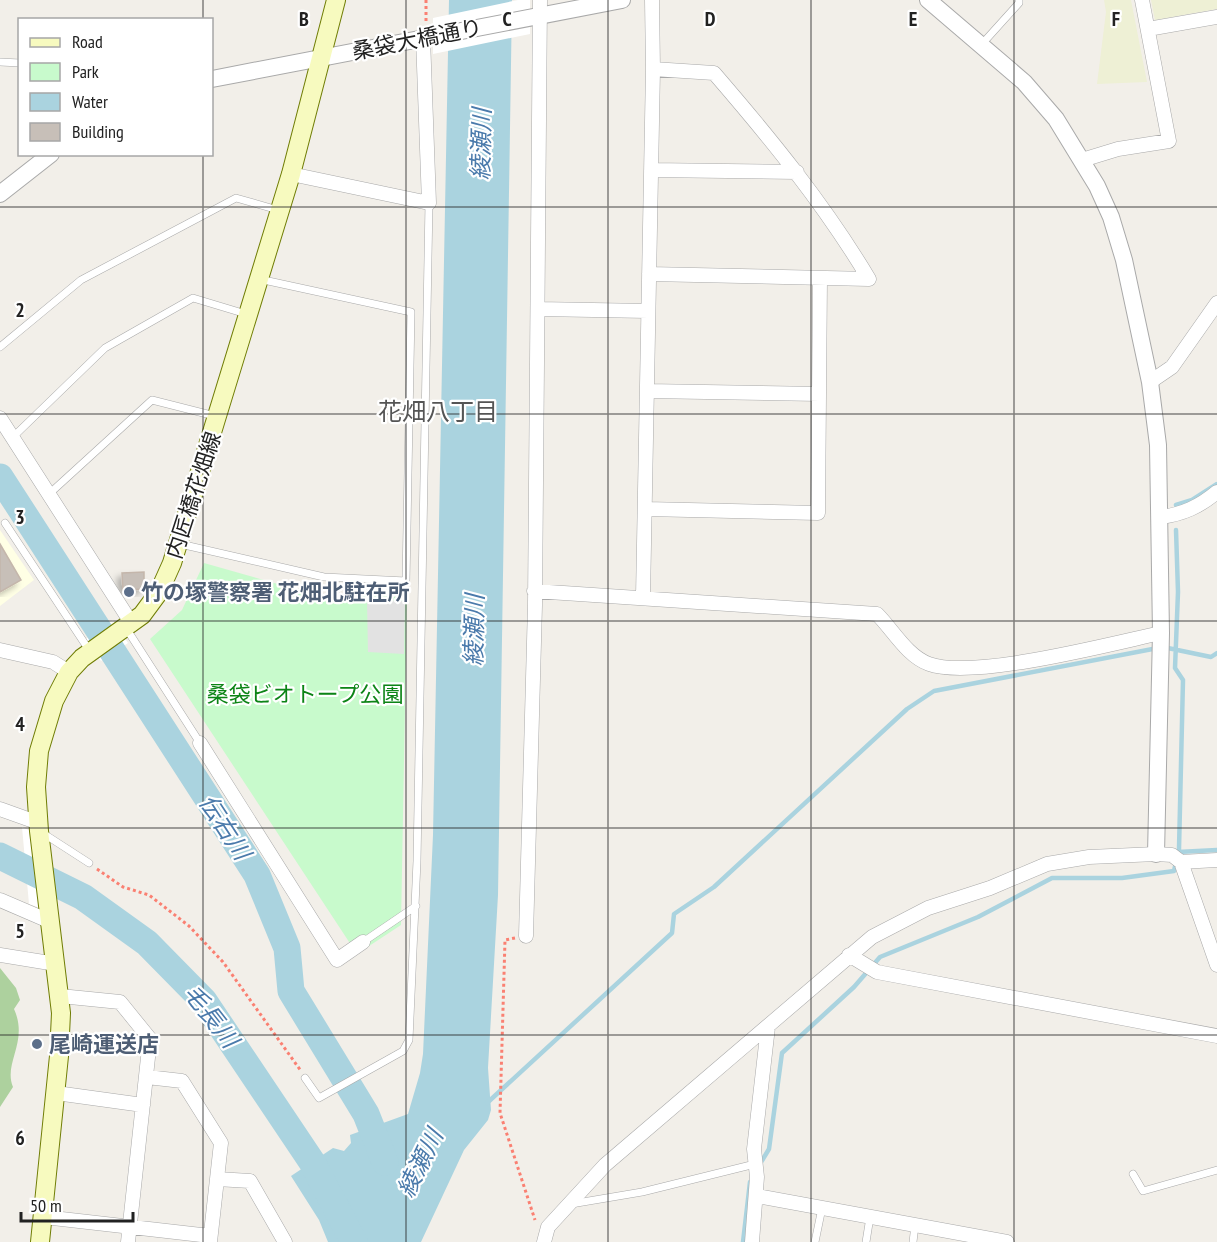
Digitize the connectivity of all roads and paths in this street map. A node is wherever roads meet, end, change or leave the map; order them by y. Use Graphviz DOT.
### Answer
graph roads {
  1 [pos="336,0"];
  2 [pos="426,0"];
  3 [pos="622,0"];
  4 [pos="652,0"];
  5 [pos="928,0"];
  6 [pos="1019,0"];
  7 [pos="1142,0"];
  8 [pos="537,11"];
  9 [pos="1217,17"];
  10 [pos="1148,29"];
  11 [pos="428,37"];
  12 [pos="982,44"];
  13 [pos="322,57"];
  14 [pos="0,62"];
  15 [pos="18,63"];
  16 [pos="653,69"];
  17 [pos="213,79"];
  18 [pos="48,156"];
  19 [pos="1082,160"];
  20 [pos="651,170"];
  21 [pos="797,172"];
  22 [pos="291,174"];
  23 [pos="0,194"];
  24 [pos="429,203"];
  25 [pos="280,210"];
  26 [pos="649,274"];
  27 [pos="820,278"];
  28 [pos="259,279"];
  29 [pos="1217,303"];
  30 [pos="538,309"];
  31 [pos="648,311"];
  32 [pos="248,315"];
  33 [pos="0,347"];
  34 [pos="1150,382"];
  35 [pos="647,391"];
  36 [pos="819,394"];
  37 [pos="218,417"];
  38 [pos="0,418"];
  39 [pos="12,438"];
  40 [pos="1217,492"];
  41 [pos="49,494"];
  42 [pos="646,509"];
  43 [pos="1161,517"];
  44 [pos="5,523"];
  45 [pos="178,543"];
  46 [pos="534,591"];
  47 [pos="643,597"];
  48 [pos="127,628"];
  49 [pos="1161,633"];
  50 [pos="0,650"];
  51 [pos="91,651"];
  52 [pos="69,672"];
  53 [pos="200,743"];
  54 [pos="0,809"];
  55 [pos="39,831"];
  56 [pos="1156,854"];
  57 [pos="1217,860"];
  58 [pos="1181,862"];
  59 [pos="89,863"];
  60 [pos="0,900"];
  61 [pos="416,906"];
  62 [pos="49,916"];
  63 [pos="526,936"];
  64 [pos="363,942"];
  65 [pos="0,955"];
  66 [pos="849,955"];
  67 [pos="56,964"];
  68 [pos="1217,964"];
  69 [pos="60,996"];
  70 [pos="768,1027"];
  71 [pos="1217,1036"];
  72 [pos="147,1077"];
  73 [pos="305,1078"];
  74 [pos="56,1093"];
  75 [pos="144,1105"];
  76 [pos="755,1164"];
  77 [pos="1217,1170"];
  78 [pos="1133,1174"];
  79 [pos="217,1179"];
  80 [pos="757,1196"];
  81 [pos="568,1204"];
  82 [pos="822,1208"];
  83 [pos="44,1217"];
  84 [pos="870,1217"];
  85 [pos="535,1220"];
  86 [pos="915,1225"];
  87 [pos="130,1227"];
  88 [pos="210,1239"];
  89 [pos="1000,1241"];
  90 [pos="40,1242"];
  91 [pos="128,1242"];
  92 [pos="285,1242"];
  93 [pos="544,1242"];
  94 [pos="752,1242"];
  95 [pos="816,1242"];
  96 [pos="866,1242"];
  97 [pos="912,1242"];
  1 -- 13 [label="main road, 内匠橋花畑線"];
  2 -- 11 [label="path"];
  3 -- 8 [label="street, 桑袋大橋通り"];
  4 -- 16 [label="street"];
  5 -- 12 [label="street"];
  6 -- 12 [label="lane"];
  7 -- 10 [label="street"];
  8 -- 11 [label="street, 桑袋大橋通り"];
  8 -- 30 [label="street"];
  9 -- 10 [label="street"];
  10 -- 19 [label="street"];
  11 -- 13 [label="street, 桑袋大橋通り"];
  11 -- 24 [label="street"];
  12 -- 19 [label="street"];
  13 -- 17 [label="street, 桑袋大橋通り"];
  13 -- 22 [label="main road, 内匠橋花畑線"];
  14 -- 15 [label="lane"];
  16 -- 20 [label="street"];
  16 -- 21 [label="street"];
  18 -- 23 [label="street"];
  19 -- 34 [label="street"];
  20 -- 21 [label="street"];
  20 -- 26 [label="street"];
  21 -- 27 [label="street"];
  22 -- 24 [label="street"];
  22 -- 25 [label="main road, 内匠橋花畑線"];
  24 -- 61 [label="lane"];
  25 -- 28 [label="main road, 内匠橋花畑線"];
  25 -- 33 [label="lane"];
  26 -- 27 [label="street"];
  26 -- 31 [label="street"];
  27 -- 36 [label="street"];
  28 -- 32 [label="main road, 内匠橋花畑線"];
  28 -- 45 [label="lane"];
  29 -- 34 [label="street"];
  30 -- 31 [label="street"];
  30 -- 46 [label="street"];
  31 -- 35 [label="street"];
  32 -- 37 [label="main road, 内匠橋花畑線"];
  32 -- 39 [label="lane"];
  34 -- 43 [label="street"];
  35 -- 36 [label="street"];
  35 -- 42 [label="street"];
  36 -- 42 [label="street"];
  37 -- 41 [label="lane"];
  37 -- 45 [label="main road, 内匠橋花畑線"];
  38 -- 39 [label="street"];
  39 -- 41 [label="street"];
  40 -- 43 [label="street"];
  41 -- 48 [label="street"];
  42 -- 47 [label="street"];
  43 -- 49 [label="street"];
  44 -- 51 [label="lane"];
  45 -- 48 [label="main road, 内匠橋花畑線"];
  46 -- 47 [label="street"];
  46 -- 63 [label="street"];
  47 -- 49 [label="street"];
  48 -- 51 [label="main road, 内匠橋花畑線"];
  48 -- 53 [label="lane"];
  49 -- 56 [label="street"];
  50 -- 52 [label="street"];
  51 -- 52 [label="main road, 内匠橋花畑線"];
  52 -- 55 [label="main road, 内匠橋花畑線"];
  53 -- 64 [label="street"];
  54 -- 55 [label="street"];
  55 -- 59 [label="lane"];
  55 -- 62 [label="main road, 内匠橋花畑線"];
  56 -- 58 [label="street"];
  56 -- 66 [label="street"];
  57 -- 58 [label="street"];
  58 -- 68 [label="street"];
  59 -- 73 [label="path"];
  60 -- 62 [label="street"];
  61 -- 64 [label="lane"];
  61 -- 73 [label="lane"];
  62 -- 67 [label="main road, 内匠橋花畑線"];
  63 -- 85 [label="path"];
  65 -- 67 [label="street"];
  66 -- 70 [label="street"];
  66 -- 71 [label="street"];
  67 -- 69 [label="main road, 内匠橋花畑線"];
  69 -- 72 [label="street"];
  69 -- 74 [label="main road, 内匠橋花畑線"];
  70 -- 76 [label="street"];
  70 -- 81 [label="street"];
  72 -- 75 [label="street"];
  72 -- 79 [label="street"];
  74 -- 75 [label="street"];
  74 -- 83 [label="main road, 内匠橋花畑線"];
  75 -- 87 [label="street"];
  76 -- 80 [label="street"];
  76 -- 81 [label="lane"];
  77 -- 78 [label="lane"];
  79 -- 88 [label="street"];
  79 -- 92 [label="street"];
  80 -- 82 [label="street"];
  80 -- 94 [label="street"];
  81 -- 93 [label="street"];
  82 -- 84 [label="street"];
  82 -- 95 [label="lane"];
  83 -- 87 [label="street"];
  83 -- 90 [label="main road, 内匠橋花畑線"];
  84 -- 86 [label="street"];
  84 -- 96 [label="lane"];
  86 -- 89 [label="street"];
  86 -- 97 [label="lane"];
  87 -- 88 [label="street"];
  87 -- 91 [label="street"];
}
